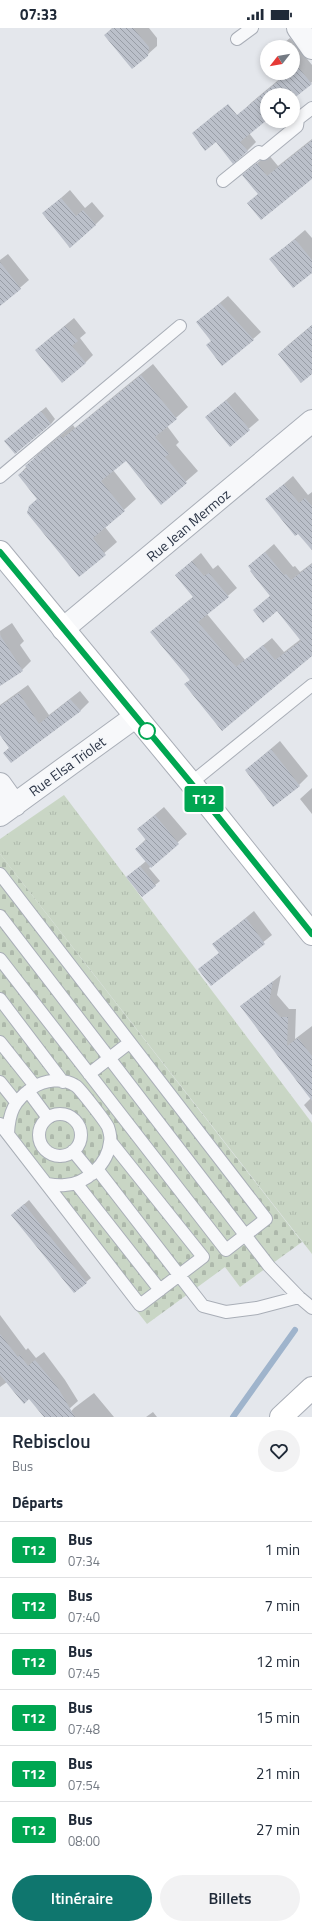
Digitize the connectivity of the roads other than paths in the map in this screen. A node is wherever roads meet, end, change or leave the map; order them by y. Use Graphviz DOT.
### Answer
graph roads {
  1 [pos="252,28"];
  2 [pos="298,28"];
  3 [pos="237,39"];
  4 [pos="312,48"];
  5 [pos="312,108"];
  6 [pos="223,181"];
  7 [pos="180,326"];
  8 [pos="312,421"];
  9 [pos="0,477"];
  10 [pos="0,552"];
  11 [pos="64,629"];
  12 [pos="312,685"];
  13 [pos="135,717"];
  14 [pos="191,783"];
  15 [pos="0,784"];
  16 [pos="7,810"];
  17 [pos="0,874"];
  18 [pos="0,916"];
  19 [pos="312,934"];
  20 [pos="0,959"];
  21 [pos="0,999"];
  22 [pos="0,1042"];
  23 [pos="129,1043"];
  24 [pos="110,1058"];
  25 [pos="89,1074"];
  26 [pos="0,1082"];
  27 [pos="63,1082"];
  28 [pos="31,1089"];
  29 [pos="16,1102"];
  30 [pos="93,1108"];
  31 [pos="48,1118"];
  32 [pos="76,1121"];
  33 [pos="0,1124"];
  34 [pos="8,1134"];
  35 [pos="40,1141"];
  36 [pos="111,1142"];
  37 [pos="73,1151"];
  38 [pos="23,1153"];
  39 [pos="49,1153"];
  40 [pos="34,1167"];
  41 [pos="94,1172"];
  42 [pos="76,1183"];
  43 [pos="46,1184"];
  44 [pos="246,1235"];
  45 [pos="179,1275"];
  46 [pos="160,1290"];
  47 [pos="299,1297"];
  48 [pos="312,1308"];
  49 [pos="312,1388"];
  50 [pos="281,1417"];
  1 -- 3 [label="lane"];
  2 -- 4 [label="street"];
  5 -- 6 [label="lane"];
  7 -- 9 [label="lane"];
  8 -- 11 [label="street, Rue Jean Mermoz"];
  10 -- 11 [label="street"];
  11 -- 13 [label="street"];
  12 -- 14 [label="lane"];
  13 -- 14 [label="street"];
  13 -- 16 [label="street, Rue Elsa Triolet"];
  14 -- 19 [label="street"];
  15 -- 16 [label="street"];
  17 -- 23 [label="lane"];
  18 -- 24 [label="lane"];
  20 -- 25 [label="lane"];
  21 -- 27 [label="lane"];
  22 -- 28 [label="lane"];
  23 -- 24 [label="lane"];
  23 -- 44 [label="lane"];
  24 -- 25 [label="lane"];
  24 -- 44 [label="lane"];
  25 -- 44 [label="lane"];
  26 -- 29 [label="lane"];
  27 -- 28 [label="lane"];
  27 -- 30 [label="lane"];
  28 -- 29 [label="lane"];
  28 -- 31 [label="lane"];
  29 -- 34 [label="lane"];
  30 -- 32 [label="lane"];
  30 -- 36 [label="lane"];
  31 -- 32 [label="lane"];
  31 -- 35 [label="lane"];
  32 -- 37 [label="lane"];
  33 -- 34 [label="lane"];
  34 -- 38 [label="lane"];
  35 -- 38 [label="lane"];
  35 -- 39 [label="lane"];
  36 -- 41 [label="lane"];
  36 -- 45 [label="lane"];
  37 -- 39 [label="lane"];
  37 -- 41 [label="lane"];
  38 -- 40 [label="lane"];
  39 -- 40 [label="lane"];
  40 -- 43 [label="lane"];
  41 -- 42 [label="lane"];
  41 -- 45 [label="lane"];
  42 -- 43 [label="lane"];
  42 -- 46 [label="lane"];
  43 -- 46 [label="lane"];
  44 -- 47 [label="lane"];
  45 -- 46 [label="lane"];
  45 -- 47 [label="lane"];
  47 -- 48 [label="lane"];
  49 -- 50 [label="street"];
}
